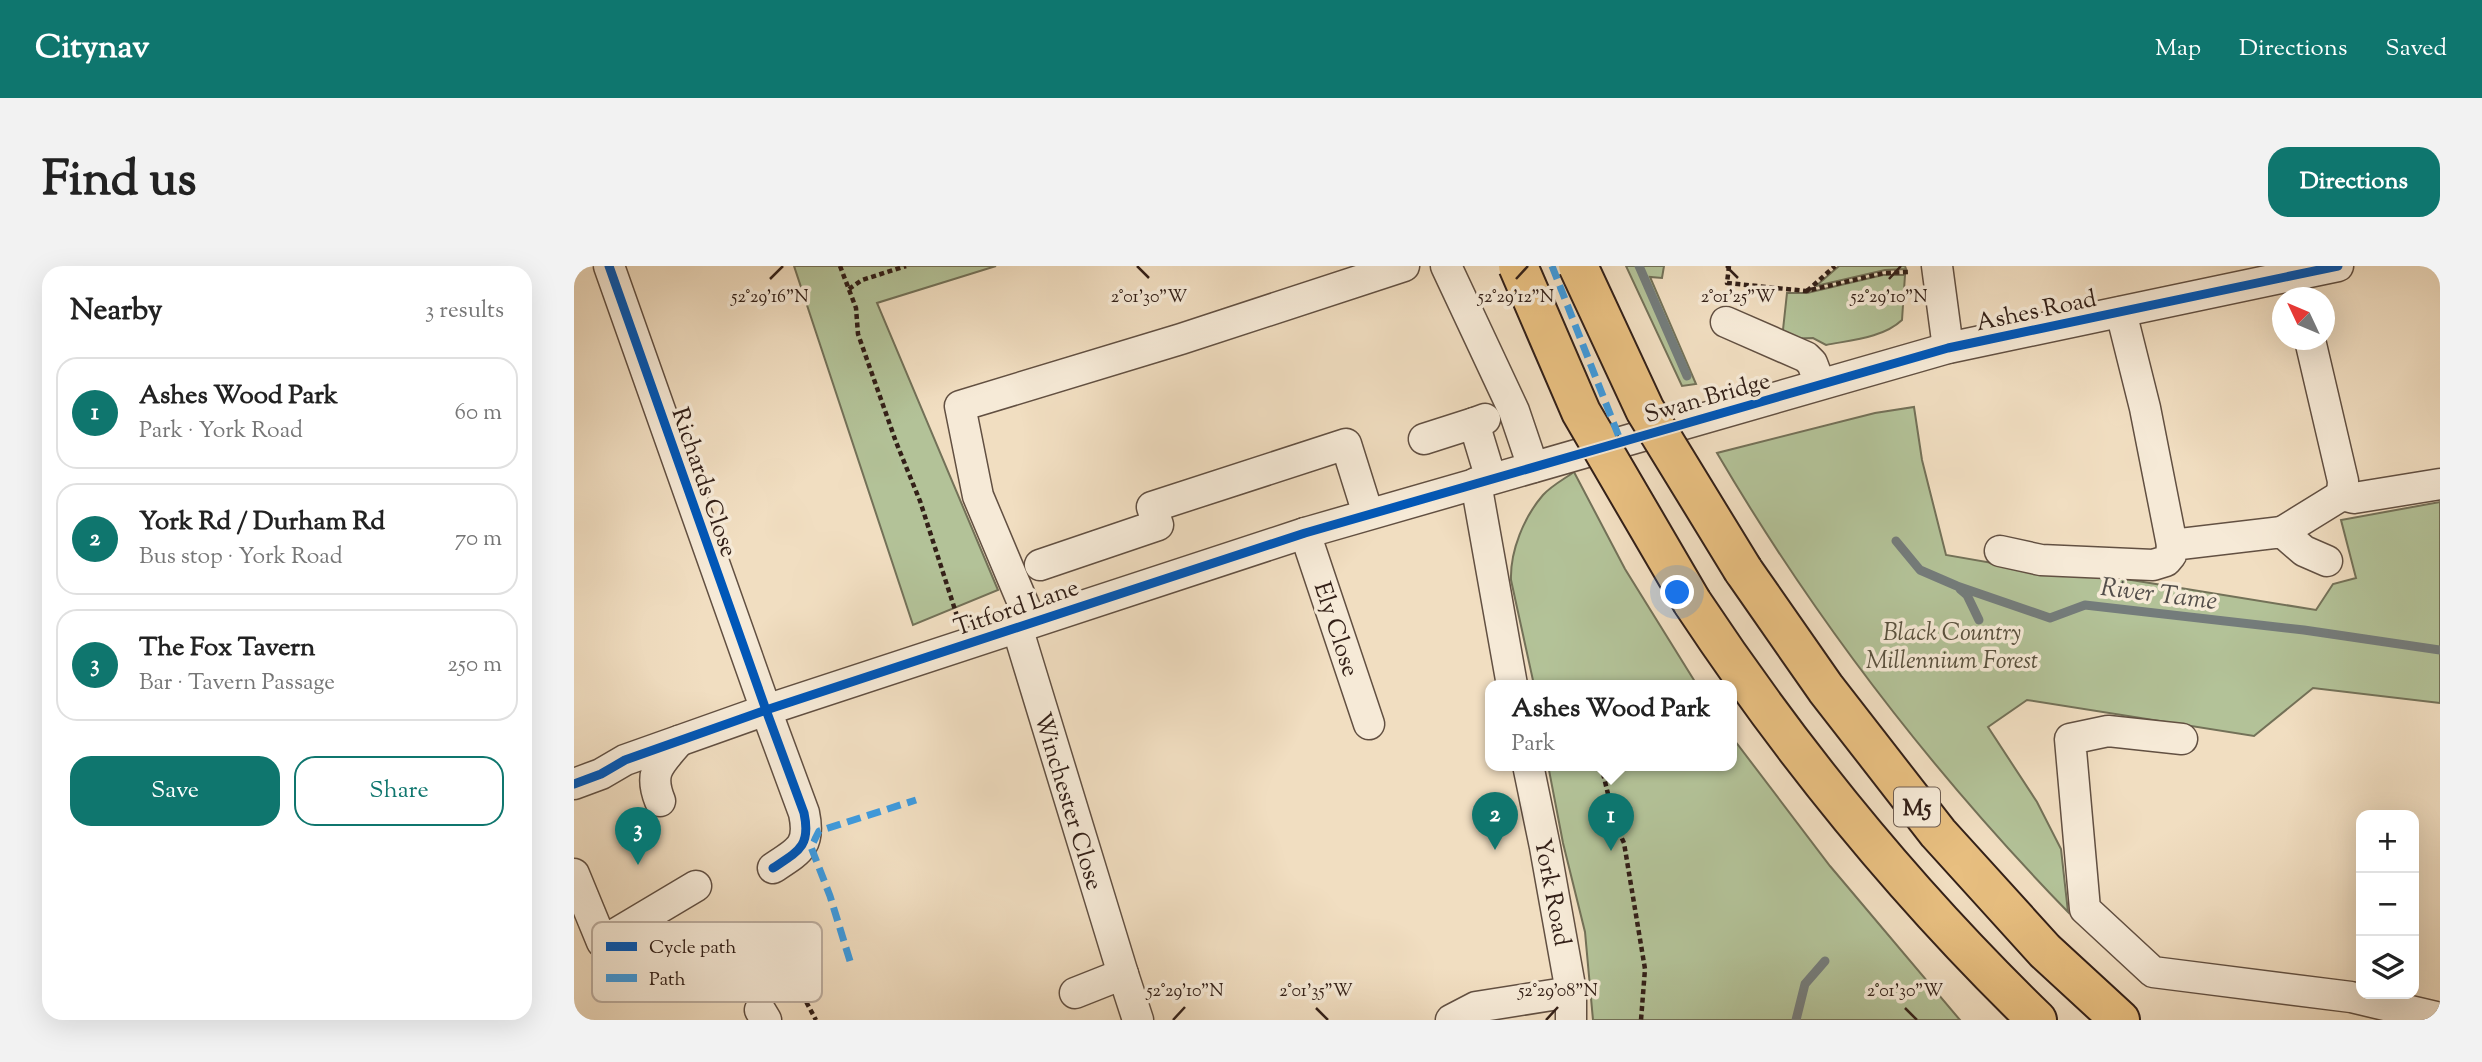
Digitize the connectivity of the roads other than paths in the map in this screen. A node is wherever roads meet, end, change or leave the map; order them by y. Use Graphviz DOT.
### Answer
graph roads {
  1 [pos="609,266"];
  2 [pos="1404,266"];
  3 [pos="1446,266"];
  4 [pos="1518,266"];
  5 [pos="1578,266"];
  6 [pos="2338,266"];
  7 [pos="1925,269"];
  8 [pos="2298,286"];
  9 [pos="2122,313"];
  10 [pos="1726,322"];
  11 [pos="1948,348"];
  12 [pos="2312,350"];
  13 [pos="1820,384"];
  14 [pos="1424,439"];
  15 [pos="1533,467"];
  16 [pos="1484,481"];
  17 [pos="2440,484"];
  18 [pos="2342,495"];
  19 [pos="1368,514"];
  20 [pos="2282,532"];
  21 [pos="1305,533"];
  22 [pos="2172,545"];
  23 [pos="2000,551"];
  24 [pos="2327,561"];
  25 [pos="1040,565"];
  26 [pos="1024,624"];
  27 [pos="1511,680"];
  28 [pos="766,710"];
  29 [pos="1369,724"];
  30 [pos="2182,739"];
  31 [pos="679,741"];
  32 [pos="1529,771"];
  33 [pos="593,772"];
  34 [pos="773,868"];
  35 [pos="574,874"];
  36 [pos="696,886"];
  37 [pos="594,922"];
  38 [pos="636,922"];
  39 [pos="1123,974"];
  40 [pos="1075,993"];
  41 [pos="1571,1006"];
  42 [pos="2440,1018"];
  43 [pos="1138,1020"];
  44 [pos="1451,1020"];
  45 [pos="2036,1020"];
  46 [pos="2120,1020"];
  1 -- 28 [label="street, Richards Close"];
  2 -- 26 [label="street, Winchester Close"];
  3 -- 15 [label="street"];
  4 -- 45 [label="highway, M5, bridge"];
  5 -- 46 [label="highway, M5, bridge"];
  6 -- 8 [label="street, Ashes Road"];
  7 -- 11 [label="street"];
  8 -- 9 [label="street, Ashes Road"];
  9 -- 11 [label="street, Ashes Road"];
  9 -- 22 [label="street"];
  10 -- 13 [label="street"];
  11 -- 13 [label="street, Swan Bridge"];
  12 -- 18 [label="street"];
  13 -- 15 [label="street, Swan Bridge"];
  14 -- 16 [label="street"];
  15 -- 16 [label="street, Swan Bridge"];
  16 -- 19 [label="street, Titford Lane"];
  16 -- 27 [label="street"];
  17 -- 18 [label="street"];
  18 -- 20 [label="street"];
  19 -- 21 [label="street, Titford Lane"];
  19 -- 25 [label="street"];
  20 -- 22 [label="street"];
  20 -- 24 [label="street"];
  21 -- 26 [label="street, Titford Lane"];
  21 -- 29 [label="street, Ely Close"];
  22 -- 23 [label="street"];
  26 -- 28 [label="street, Titford Lane"];
  26 -- 39 [label="street, Winchester Close"];
  28 -- 31 [label="street, Titford Lane"];
  28 -- 34 [label="street, Richards Close"];
  30 -- 42 [label="street"];
  31 -- 33 [label="street, Titford Lane"];
  31 -- 33 [label="street"];
  32 -- 41 [label="street, York Road"];
  35 -- 37 [label="street"];
  36 -- 38 [label="street"];
  39 -- 40 [label="street"];
  39 -- 43 [label="street, Winchester Close"];
  41 -- 44 [label="street"];
}
